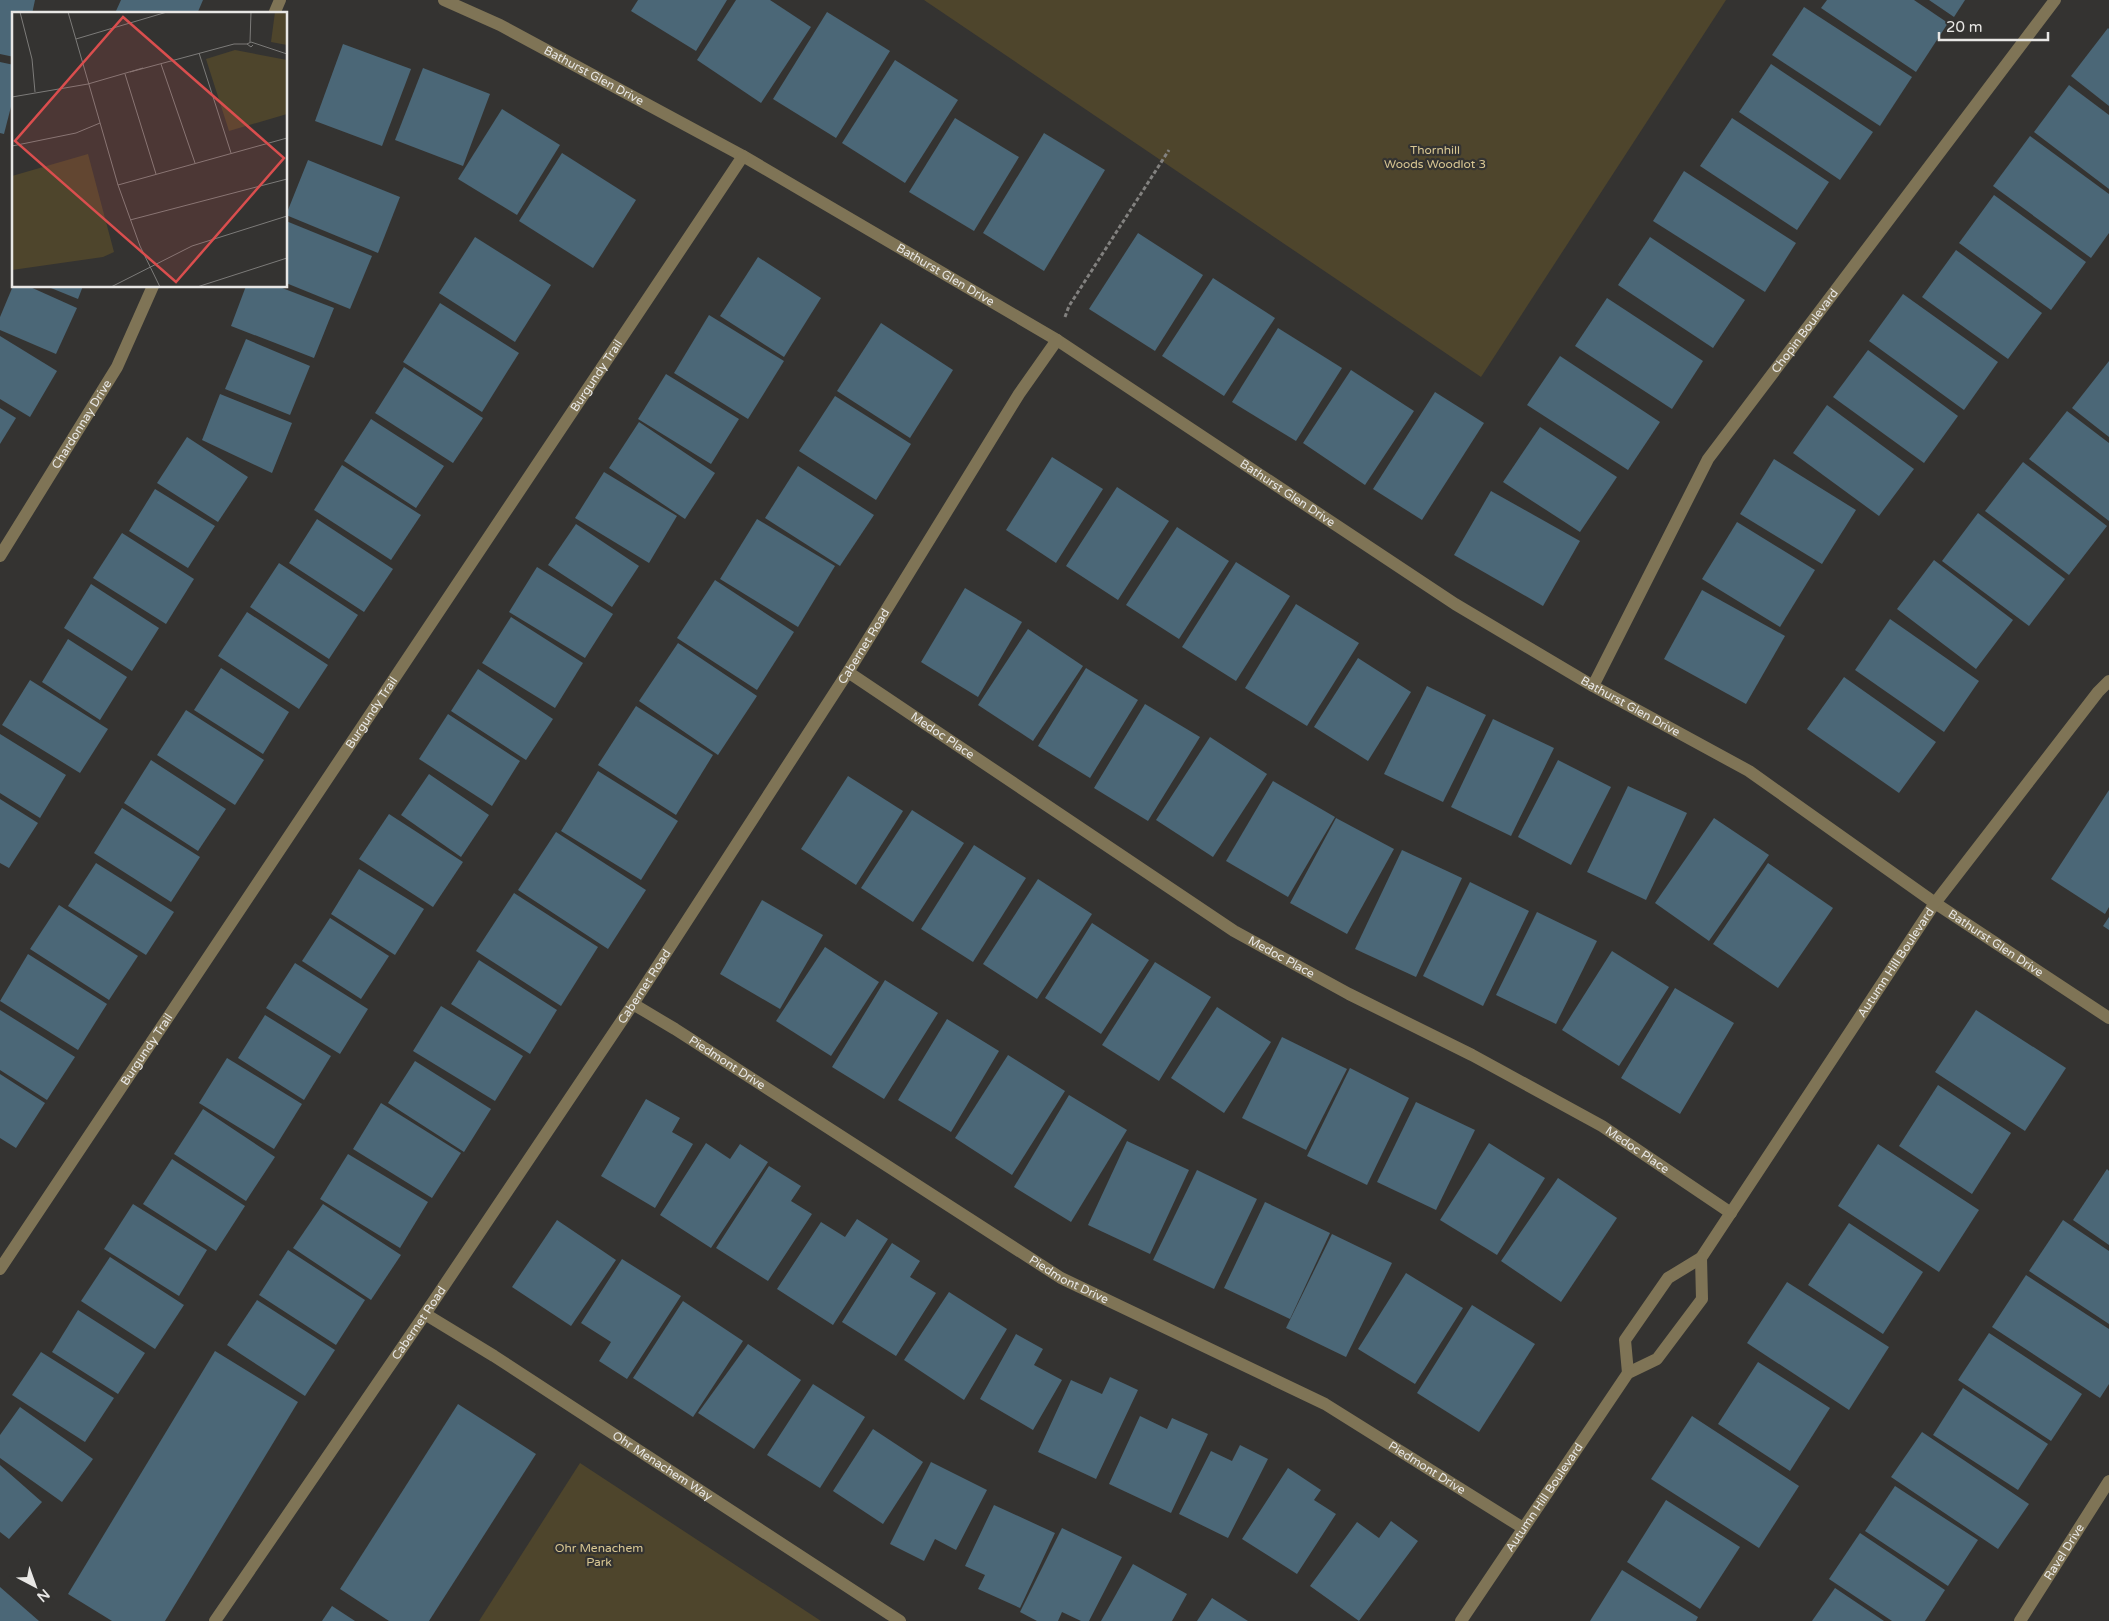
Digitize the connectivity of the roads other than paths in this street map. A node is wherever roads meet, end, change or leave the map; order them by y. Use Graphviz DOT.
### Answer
graph roads {
  1 [pos="280,0"];
  2 [pos="444,0"];
  3 [pos="2055,0"];
  4 [pos="275,12"];
  5 [pos="743,156"];
  6 [pos="152,288"];
  7 [pos="1057,340"];
  8 [pos="0,556"];
  9 [pos="848,672"];
  10 [pos="2109,681"];
  11 [pos="1593,686"];
  12 [pos="1935,903"];
  13 [pos="633,1004"];
  14 [pos="2109,1018"];
  15 [pos="1731,1213"];
  16 [pos="1701,1258"];
  17 [pos="0,1270"];
  18 [pos="426,1314"];
  19 [pos="1628,1373"];
  20 [pos="2109,1481"];
  21 [pos="1523,1528"];
  22 [pos="215,1621"];
  23 [pos="900,1621"];
  24 [pos="1461,1621"];
  25 [pos="2020,1621"];
  1 -- 4 [label="street"];
  2 -- 5 [label="street, Bathurst Glen Drive"];
  3 -- 11 [label="street, Chopin Boulevard"];
  5 -- 7 [label="street, Bathurst Glen Drive"];
  5 -- 17 [label="street, Burgundy Trail"];
  6 -- 8 [label="street, Chardonnay Drive"];
  7 -- 9 [label="street, Cabernet Road"];
  7 -- 11 [label="street, Bathurst Glen Drive"];
  9 -- 13 [label="street, Cabernet Road"];
  9 -- 15 [label="street, Medoc Place"];
  10 -- 12 [label="street, Autumn Hill Boulevard"];
  11 -- 12 [label="street, Bathurst Glen Drive"];
  12 -- 14 [label="street, Bathurst Glen Drive"];
  12 -- 15 [label="street, Autumn Hill Boulevard"];
  13 -- 18 [label="street, Cabernet Road"];
  13 -- 21 [label="street, Piedmont Drive"];
  15 -- 16 [label="street, Autumn Hill Boulevard"];
  16 -- 19 [label="street, Autumn Hill Boulevard"];
  16 -- 19 [label="street, Autumn Hill Boulevard"];
  18 -- 22 [label="street, Cabernet Road"];
  18 -- 23 [label="street, Ohr Menachem Way"];
  19 -- 21 [label="street, Autumn Hill Boulevard"];
  20 -- 25 [label="street, Ravel Drive"];
  21 -- 24 [label="street, Autumn Hill Boulevard"];
}
